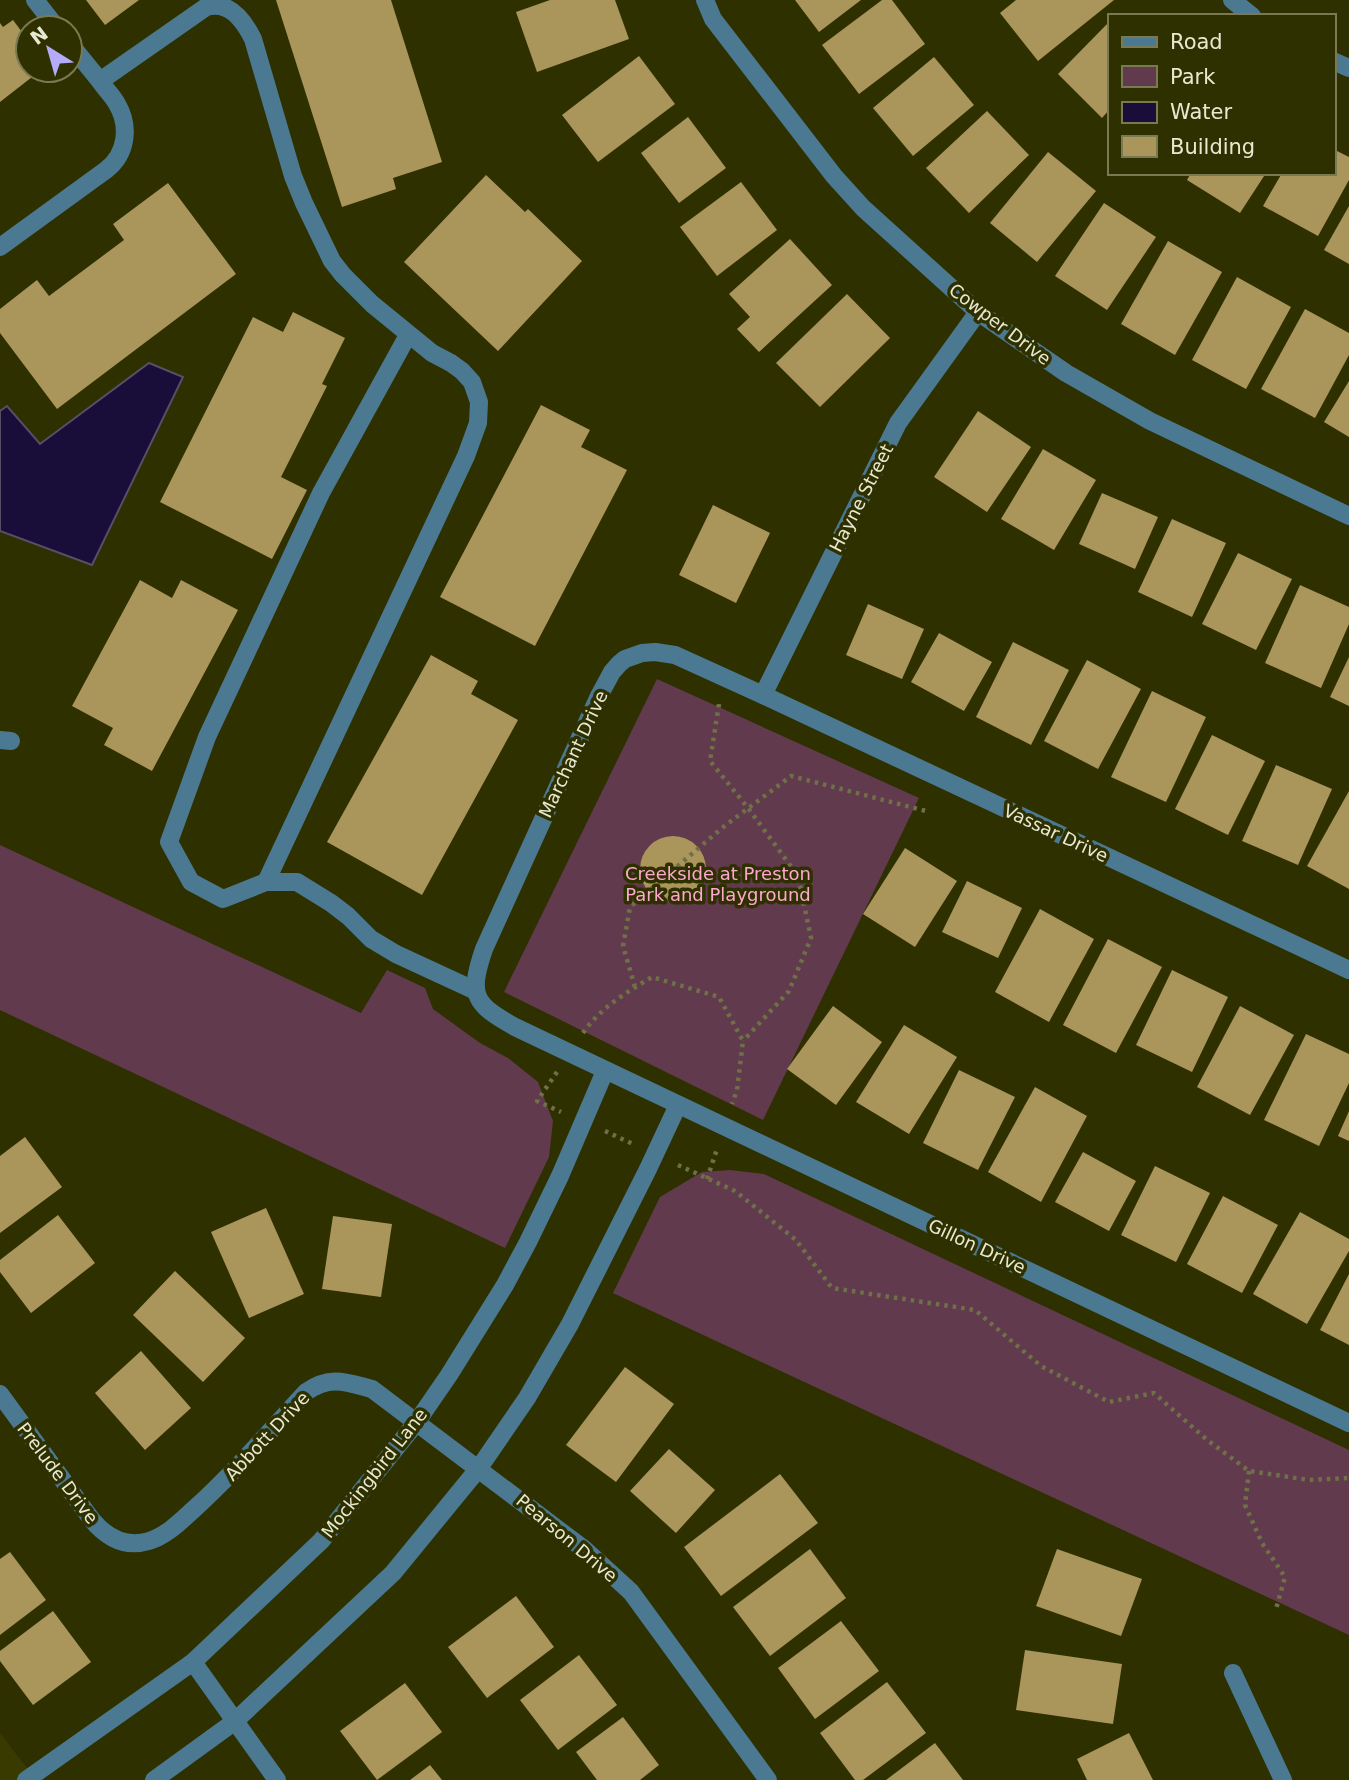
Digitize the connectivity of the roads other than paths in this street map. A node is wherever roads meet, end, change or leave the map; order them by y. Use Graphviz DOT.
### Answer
graph roads {
  1 [pos="35,0"];
  2 [pos="705,0"];
  3 [pos="1232,0"];
  4 [pos="46,14"];
  5 [pos="1250,14"];
  6 [pos="84,62"];
  7 [pos="100,82"];
  8 [pos="0,247"];
  9 [pos="978,312"];
  10 [pos="408,335"];
  11 [pos="1349,516"];
  12 [pos="763,695"];
  13 [pos="266,882"];
  14 [pos="1349,971"];
  15 [pos="476,991"];
  16 [pos="605,1071"];
  17 [pos="678,1105"];
  18 [pos="0,1394"];
  19 [pos="416,1423"];
  20 [pos="1349,1423"];
  21 [pos="479,1468"];
  22 [pos="123,1542"];
  23 [pos="193,1662"];
  24 [pos="1233,1673"];
  25 [pos="234,1722"];
  26 [pos="26,1780"];
  27 [pos="154,1780"];
  28 [pos="277,1780"];
  29 [pos="768,1780"];
  30 [pos="1283,1780"];
  1 -- 4 [label="street"];
  2 -- 9 [label="street, Cowper Drive"];
  3 -- 5 [label="street"];
  6 -- 7 [label="street"];
  7 -- 8 [label="street"];
  7 -- 10 [label="street"];
  9 -- 11 [label="street, Cowper Drive"];
  9 -- 12 [label="street, Hayne Street"];
  10 -- 13 [label="street"];
  10 -- 13 [label="street"];
  12 -- 14 [label="street, Vassar Drive"];
  12 -- 15 [label="street, Marchant Drive"];
  13 -- 15 [label="street"];
  15 -- 16 [label="street"];
  16 -- 17 [label="street, Gillon Drive"];
  16 -- 19 [label="street, Mockingbird Lane"];
  17 -- 20 [label="street, Gillon Drive"];
  17 -- 21 [label="street"];
  18 -- 22 [label="street, Prelude Drive"];
  19 -- 21 [label="street, Pearson Drive"];
  19 -- 22 [label="street, Abbott Drive"];
  19 -- 23 [label="street, Mockingbird Lane"];
  21 -- 25 [label="street"];
  21 -- 29 [label="street, Pearson Drive"];
  23 -- 25 [label="street"];
  23 -- 26 [label="street, Mockingbird Lane"];
  24 -- 30 [label="street"];
  25 -- 27 [label="street"];
  25 -- 28 [label="street"];
}
